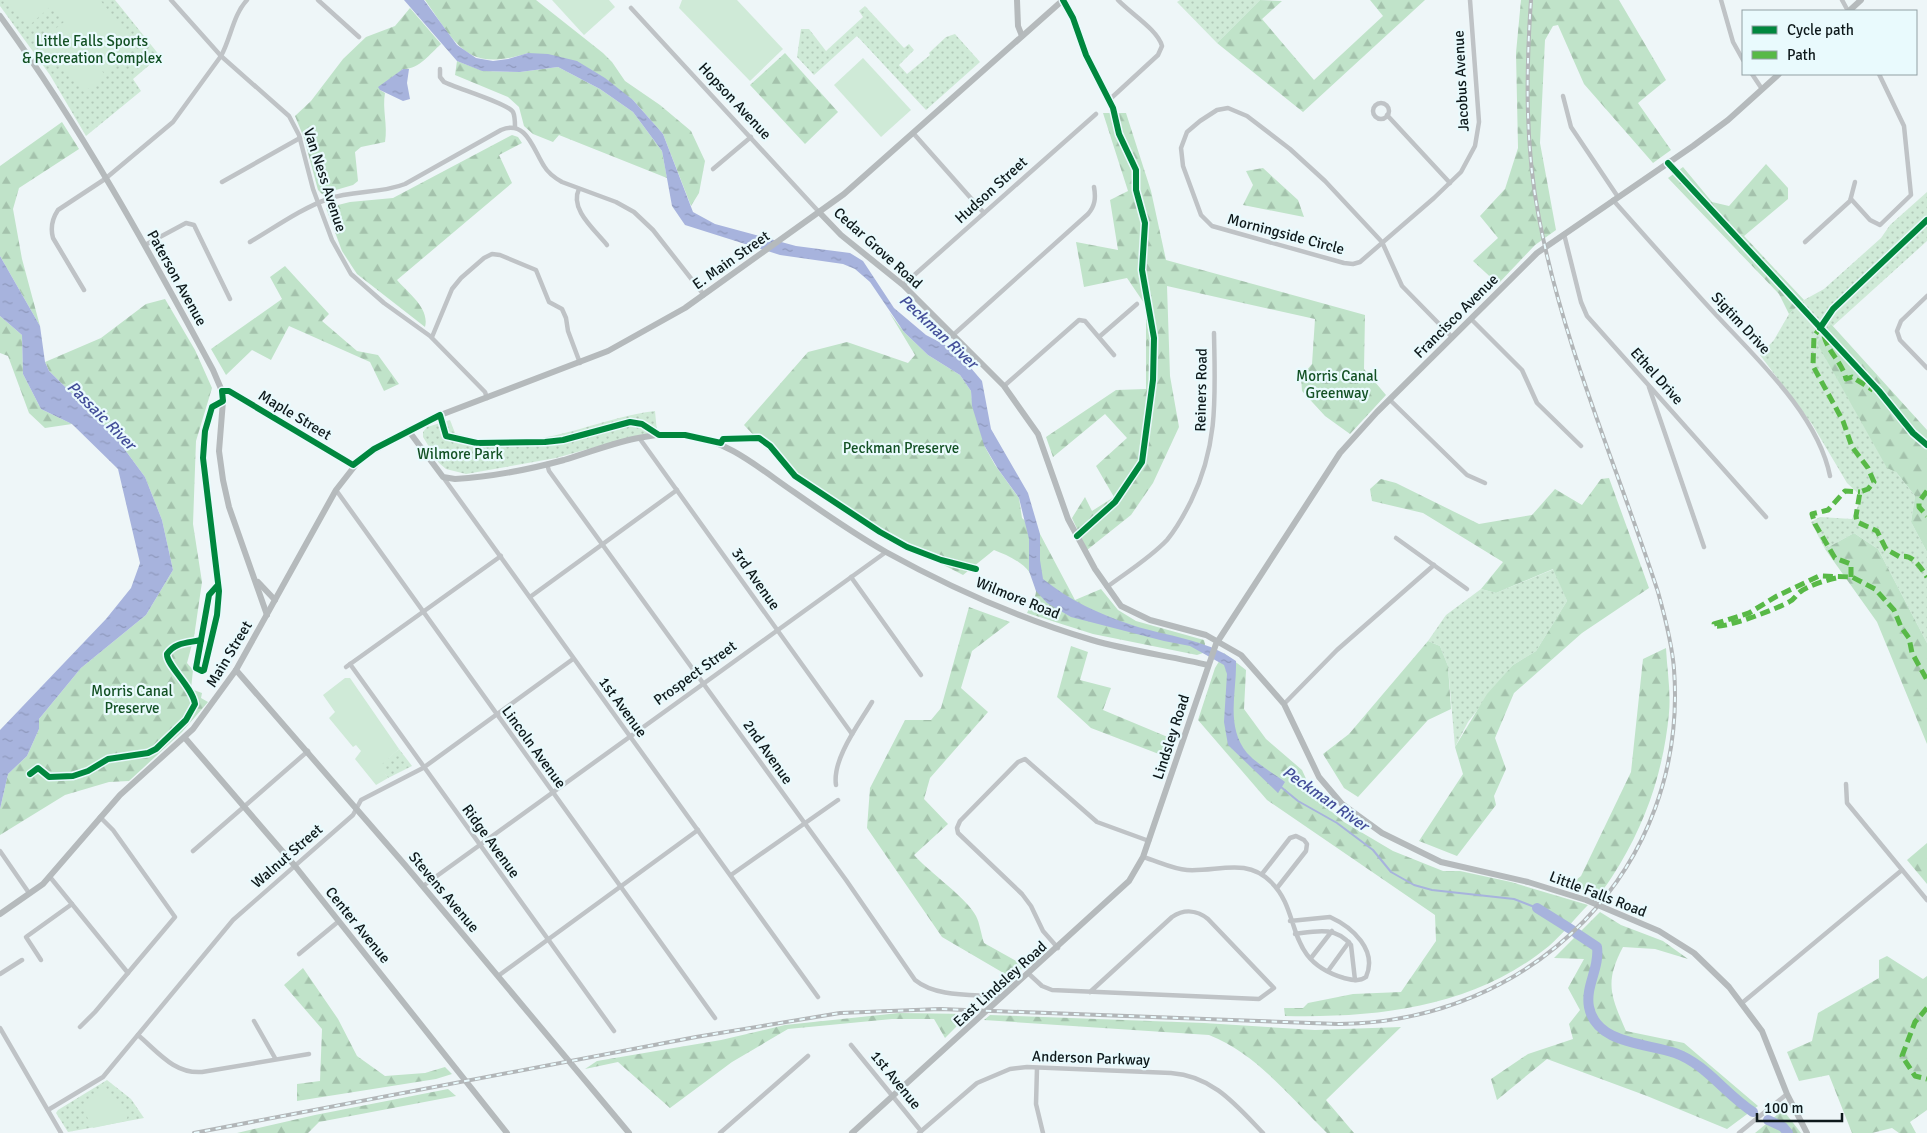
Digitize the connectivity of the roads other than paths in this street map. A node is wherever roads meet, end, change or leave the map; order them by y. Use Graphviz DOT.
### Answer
graph roads {
  1 [pos="171,0"];
  2 [pos="247,0"];
  3 [pos="318,0"];
  4 [pos="1017,0"];
  5 [pos="1063,0"];
  6 [pos="1118,0"];
  7 [pos="1470,0"];
  8 [pos="1722,0"];
  9 [pos="1861,0"];
  10 [pos="631,8"];
  11 [pos="1849,10"];
  12 [pos="0,16"];
  13 [pos="1022,36"];
  14 [pos="359,38"];
  15 [pos="221,56"];
  16 [pos="1742,58"];
  17 [pos="440,69"];
  18 [pos="1753,75"];
  19 [pos="1778,75"];
  20 [pos="1879,75"];
  21 [pos="1762,89"];
  22 [pos="1562,96"];
  23 [pos="1108,101"];
  24 [pos="1096,114"];
  25 [pos="1387,115"];
  26 [pos="515,127"];
  27 [pos="914,134"];
  28 [pos="751,137"];
  29 [pos="300,138"];
  30 [pos="713,169"];
  31 [pos="105,179"];
  32 [pos="222,182"];
  33 [pos="1855,182"];
  34 [pos="1450,183"];
  35 [pos="578,188"];
  36 [pos="1094,188"];
  37 [pos="1615,198"];
  38 [pos="1851,199"];
  39 [pos="318,204"];
  40 [pos="819,212"];
  41 [pos="984,213"];
  42 [pos="1564,234"];
  43 [pos="250,242"];
  44 [pos="1382,242"];
  45 [pos="1805,242"];
  46 [pos="145,245"];
  47 [pos="606,245"];
  48 [pos="1353,264"];
  49 [pos="904,286"];
  50 [pos="84,290"];
  51 [pos="704,295"];
  52 [pos="1927,296"];
  53 [pos="230,299"];
  54 [pos="1137,304"];
  55 [pos="1471,319"];
  56 [pos="1214,333"];
  57 [pos="952,336"];
  58 [pos="432,337"];
  59 [pos="1099,337"];
  60 [pos="1452,338"];
  61 [pos="1114,355"];
  62 [pos="580,363"];
  63 [pos="1927,368"];
  64 [pos="1648,384"];
  65 [pos="1004,386"];
  66 [pos="222,392"];
  67 [pos="487,398"];
  68 [pos="1390,400"];
  69 [pos="408,430"];
  70 [pos="640,438"];
  71 [pos="1581,446"];
  72 [pos="547,464"];
  73 [pos="353,465"];
  74 [pos="1830,476"];
  75 [pos="442,477"];
  76 [pos="1486,483"];
  77 [pos="336,490"];
  78 [pos="677,490"];
  79 [pos="1766,517"];
  80 [pos="1396,538"];
  81 [pos="603,543"];
  82 [pos="1704,547"];
  83 [pos="886,552"];
  84 [pos="500,556"];
  85 [pos="1434,566"];
  86 [pos="851,577"];
  87 [pos="256,579"];
  88 [pos="1107,587"];
  89 [pos="1467,589"];
  90 [pos="530,597"];
  91 [pos="275,600"];
  92 [pos="423,613"];
  93 [pos="267,615"];
  94 [pos="777,630"];
  95 [pos="1217,642"];
  96 [pos="573,659"];
  97 [pos="1209,662"];
  98 [pos="236,670"];
  99 [pos="921,675"];
  100 [pos="702,684"];
  101 [pos="872,702"];
  102 [pos="1284,704"];
  103 [pos="496,716"];
  104 [pos="852,734"];
  105 [pos="629,736"];
  106 [pos="185,738"];
  107 [pos="308,751"];
  108 [pos="1312,762"];
  109 [pos="423,768"];
  110 [pos="1846,784"];
  111 [pos="836,785"];
  112 [pos="551,792"];
  113 [pos="838,800"];
  114 [pos="244,806"];
  115 [pos="356,808"];
  116 [pos="100,817"];
  117 [pos="803,823"];
  118 [pos="698,830"];
  119 [pos="1149,841"];
  120 [pos="479,845"];
  121 [pos="0,851"];
  122 [pos="193,851"];
  123 [pos="1144,857"];
  124 [pos="295,866"];
  125 [pos="1902,870"];
  126 [pos="1262,874"];
  127 [pos="731,875"];
  128 [pos="50,877"];
  129 [pos="423,886"];
  130 [pos="619,886"];
  131 [pos="1277,888"];
  132 [pos="29,894"];
  133 [pos="1927,900"];
  134 [pos="72,904"];
  135 [pos="0,914"];
  136 [pos="339,921"];
  137 [pos="1290,921"];
  138 [pos="1332,930"];
  139 [pos="1295,934"];
  140 [pos="547,940"];
  141 [pos="1349,942"];
  142 [pos="1058,948"];
  143 [pos="299,954"];
  144 [pos="1311,958"];
  145 [pos="22,960"];
  146 [pos="41,960"];
  147 [pos="1328,971"];
  148 [pos="128,973"];
  149 [pos="0,974"];
  150 [pos="1029,974"];
  151 [pos="498,976"];
  152 [pos="1355,980"];
  153 [pos="1090,992"];
  154 [pos="818,997"];
  155 [pos="1004,997"];
  156 [pos="1742,1003"];
  157 [pos="715,1018"];
  158 [pos="254,1020"];
  159 [pos="80,1027"];
  160 [pos="0,1028"];
  161 [pos="614,1032"];
  162 [pos="138,1035"];
  163 [pos="851,1045"];
  164 [pos="309,1054"];
  165 [pos="808,1056"];
  166 [pos="275,1058"];
  167 [pos="1037,1068"];
  168 [pos="1787,1094"];
  169 [pos="892,1097"];
  170 [pos="48,1110"];
  171 [pos="920,1132"];
  172 [pos="61,1133"];
  173 [pos="507,1133"];
  174 [pos="629,1133"];
  175 [pos="720,1133"];
  176 [pos="852,1133"];
  177 [pos="1043,1133"];
  178 [pos="1263,1133"];
  179 [pos="1739,1133"];
  180 [pos="1807,1133"];
  1 -- 15 [label="street, Van Ness Avenue"];
  2 -- 15 [label="street"];
  3 -- 14 [label="street"];
  4 -- 13 [label="main road"];
  5 -- 13 [label="main road, E. Main Street"];
  6 -- 23 [label="street"];
  7 -- 34 [label="street, Jacobus Avenue"];
  8 -- 16 [label="street"];
  9 -- 11 [label="main road"];
  10 -- 28 [label="street, Hopson Avenue"];
  12 -- 31 [label="main road, Paterson Avenue"];
  13 -- 27 [label="main road, E. Main Street"];
  15 -- 29 [label="street, Van Ness Avenue"];
  15 -- 31 [label="street"];
  17 -- 26 [label="street"];
  18 -- 21 [label="street"];
  19 -- 21 [label="main road, Francisco Avenue"];
  20 -- 38 [label="street"];
  21 -- 37 [label="main road, Francisco Avenue"];
  22 -- 37 [label="street, Sigtim Drive"];
  24 -- 41 [label="street, Hudson Street"];
  25 -- 34 [label="street"];
  26 -- 35 [label="street"];
  26 -- 39 [label="street"];
  27 -- 40 [label="main road, E. Main Street"];
  27 -- 41 [label="street"];
  28 -- 30 [label="street"];
  28 -- 40 [label="street, Hopson Avenue"];
  29 -- 32 [label="street"];
  29 -- 39 [label="street, Van Ness Avenue"];
  31 -- 46 [label="main road, Paterson Avenue"];
  31 -- 50 [label="street"];
  33 -- 38 [label="street"];
  34 -- 44 [label="street, Jacobus Avenue"];
  35 -- 47 [label="street"];
  35 -- 51 [label="street"];
  36 -- 57 [label="street"];
  37 -- 42 [label="main road, Francisco Avenue"];
  37 -- 74 [label="street, Sigtim Drive"];
  38 -- 45 [label="street"];
  39 -- 43 [label="street"];
  39 -- 58 [label="street, Van Ness Avenue"];
  40 -- 49 [label="main road, Cedar Grove Road"];
  40 -- 51 [label="main road, E. Main Street"];
  41 -- 49 [label="street, Hudson Street"];
  42 -- 55 [label="main road, Francisco Avenue"];
  42 -- 64 [label="street, Ethel Drive"];
  44 -- 48 [label="street, Jacobus Avenue"];
  44 -- 48 [label="street, Morningside Circle"];
  44 -- 60 [label="street"];
  46 -- 53 [label="street"];
  46 -- 66 [label="main road, Paterson Avenue"];
  49 -- 57 [label="main road, Cedar Grove Road"];
  51 -- 62 [label="main road, E. Main Street"];
  52 -- 63 [label="street"];
  54 -- 59 [label="street"];
  55 -- 60 [label="main road, Francisco Avenue"];
  55 -- 71 [label="street"];
  56 -- 88 [label="street, Reiners Road"];
  57 -- 65 [label="main road, Cedar Grove Road"];
  58 -- 62 [label="street"];
  58 -- 67 [label="street, Van Ness Avenue"];
  59 -- 61 [label="street"];
  59 -- 65 [label="street"];
  60 -- 68 [label="main road, Francisco Avenue"];
  62 -- 67 [label="main road, E. Main Street"];
  64 -- 79 [label="street, Ethel Drive"];
  64 -- 82 [label="street"];
  65 -- 88 [label="main road, Cedar Grove Road"];
  66 -- 73 [label="street, Maple Street"];
  66 -- 87 [label="main road, Paterson Avenue"];
  67 -- 69 [label="main road, E. Main Street"];
  68 -- 76 [label="street"];
  68 -- 95 [label="main road, Francisco Avenue"];
  69 -- 73 [label="main road, Main Street"];
  69 -- 75 [label="main road, 1st Avenue"];
  70 -- 72 [label="main road, Wilmore Road"];
  70 -- 78 [label="street, 3rd Avenue"];
  70 -- 83 [label="main road, Wilmore Road"];
  72 -- 75 [label="main road, Wilmore Road"];
  72 -- 81 [label="street, 2nd Avenue"];
  73 -- 77 [label="main road, Main Street"];
  75 -- 84 [label="street, 1st Avenue"];
  77 -- 91 [label="main road, Main Street"];
  77 -- 92 [label="street, Lincoln Avenue"];
  78 -- 81 [label="street"];
  78 -- 94 [label="street, 3rd Avenue"];
  80 -- 85 [label="street"];
  81 -- 90 [label="street"];
  81 -- 100 [label="street, 2nd Avenue"];
  83 -- 86 [label="street, Prospect Street"];
  83 -- 97 [label="main road, Wilmore Road"];
  84 -- 90 [label="street, 1st Avenue"];
  84 -- 92 [label="street"];
  85 -- 89 [label="street"];
  85 -- 102 [label="street"];
  86 -- 94 [label="street, Prospect Street"];
  86 -- 99 [label="street"];
  87 -- 91 [label="main road, Paterson Avenue"];
  87 -- 93 [label="main road, Paterson Avenue"];
  88 -- 95 [label="main road, Cedar Grove Road"];
  90 -- 96 [label="street, 1st Avenue"];
  91 -- 93 [label="main road, Main Street"];
  92 -- 103 [label="street, Lincoln Avenue"];
  92 -- 109 [label="street, Ridge Avenue"];
  93 -- 98 [label="main road, Main Street"];
  94 -- 100 [label="street, Prospect Street"];
  94 -- 104 [label="street, 3rd Avenue"];
  95 -- 97 [label="main road, Lindsley Road"];
  95 -- 102 [label="main road, Cedar Grove Road"];
  96 -- 103 [label="street, Walnut Street"];
  96 -- 105 [label="street, 1st Avenue"];
  97 -- 119 [label="main road, Lindsley Road"];
  98 -- 106 [label="main road, Main Street"];
  98 -- 107 [label="main road, Stevens Avenue"];
  100 -- 105 [label="street, Prospect Street"];
  100 -- 117 [label="street, 2nd Avenue"];
  101 -- 104 [label="street"];
  102 -- 108 [label="main road, Cedar Grove Road"];
  103 -- 109 [label="street, Walnut Street"];
  103 -- 112 [label="street, Lincoln Avenue"];
  104 -- 111 [label="street"];
  105 -- 112 [label="street, Prospect Street"];
  105 -- 118 [label="street, 1st Avenue"];
  106 -- 114 [label="main road, Center Avenue"];
  106 -- 116 [label="main road, Main Street"];
  107 -- 114 [label="street"];
  107 -- 115 [label="main road, Stevens Avenue"];
  108 -- 156 [label="main road, Little Falls Road"];
  109 -- 115 [label="street, Walnut Street"];
  109 -- 120 [label="street, Ridge Avenue"];
  110 -- 125 [label="street"];
  112 -- 120 [label="street, Prospect Street"];
  112 -- 130 [label="street, Lincoln Avenue"];
  113 -- 117 [label="street"];
  114 -- 122 [label="street"];
  114 -- 124 [label="main road, Center Avenue"];
  115 -- 124 [label="street, Walnut Street"];
  115 -- 129 [label="main road, Stevens Avenue"];
  116 -- 128 [label="main road, Main Street"];
  116 -- 148 [label="street"];
  117 -- 127 [label="street"];
  117 -- 155 [label="street, 2nd Avenue"];
  118 -- 127 [label="street, 1st Avenue"];
  118 -- 130 [label="street"];
  119 -- 123 [label="main road, East Lindsley Road"];
  119 -- 142 [label="street"];
  120 -- 129 [label="street, Prospect Street"];
  120 -- 140 [label="street, Ridge Avenue"];
  121 -- 132 [label="street"];
  123 -- 126 [label="street"];
  123 -- 142 [label="main road, East Lindsley Road"];
  124 -- 136 [label="main road, Center Avenue"];
  124 -- 162 [label="street, Walnut Street"];
  125 -- 133 [label="street"];
  125 -- 156 [label="street"];
  126 -- 131 [label="street"];
  126 -- 131 [label="street"];
  127 -- 154 [label="street, 1st Avenue"];
  128 -- 132 [label="main road, Main Street"];
  128 -- 134 [label="street"];
  129 -- 151 [label="main road, Stevens Avenue"];
  130 -- 140 [label="street"];
  130 -- 157 [label="street, Lincoln Avenue"];
  131 -- 137 [label="street"];
  132 -- 135 [label="main road, Main Street"];
  134 -- 146 [label="street"];
  134 -- 148 [label="street"];
  136 -- 143 [label="street"];
  136 -- 173 [label="main road, Center Avenue"];
  137 -- 139 [label="street"];
  137 -- 152 [label="street"];
  138 -- 139 [label="street"];
  138 -- 141 [label="street"];
  138 -- 144 [label="street"];
  139 -- 144 [label="street"];
  140 -- 151 [label="street"];
  140 -- 161 [label="street, Ridge Avenue"];
  141 -- 147 [label="street"];
  141 -- 152 [label="street"];
  142 -- 150 [label="main road, East Lindsley Road"];
  144 -- 147 [label="street"];
  145 -- 149 [label="street"];
  147 -- 152 [label="street"];
  148 -- 159 [label="street"];
  150 -- 153 [label="street"];
  150 -- 155 [label="main road, East Lindsley Road"];
  151 -- 174 [label="main road, Stevens Avenue"];
  153 -- 153 [label="street"];
  155 -- 169 [label="main road, East Lindsley Road"];
  156 -- 168 [label="main road, Little Falls Road"];
  158 -- 166 [label="street"];
  160 -- 170 [label="street"];
  162 -- 166 [label="street"];
  162 -- 170 [label="street, Walnut Street"];
  163 -- 169 [label="street, 1st Avenue"];
  164 -- 166 [label="street"];
  165 -- 175 [label="street"];
  167 -- 171 [label="street, Anderson Parkway"];
  167 -- 177 [label="street"];
  167 -- 178 [label="street, Anderson Parkway"];
  168 -- 179 [label="street"];
  168 -- 180 [label="main road, Little Falls Road"];
  169 -- 171 [label="street, 1st Avenue"];
  169 -- 176 [label="main road, East Lindsley Road"];
  170 -- 172 [label="street"];
}
